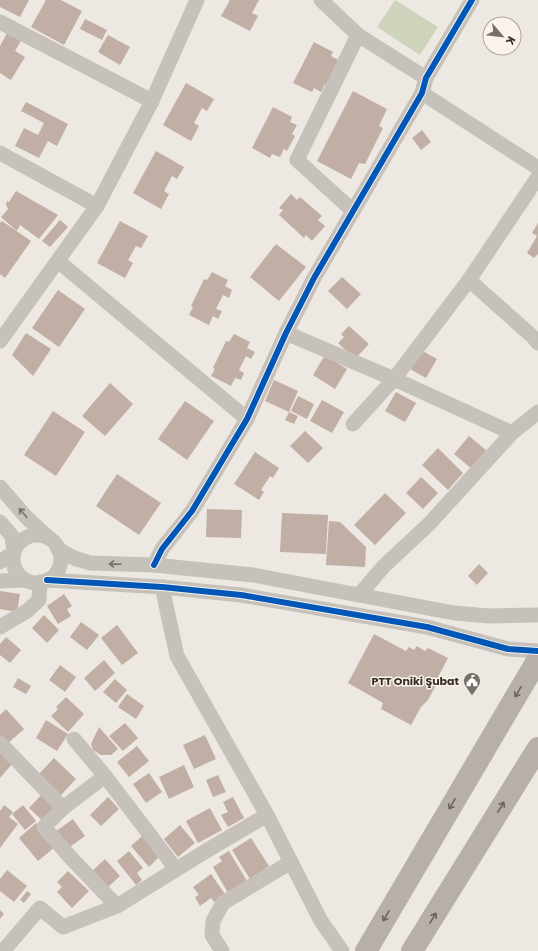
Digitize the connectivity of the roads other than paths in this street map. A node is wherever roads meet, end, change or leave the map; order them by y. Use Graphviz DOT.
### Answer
graph roads {
  1 [pos="197,0"];
  2 [pos="321,0"];
  3 [pos="472,0"];
  4 [pos="0,22"];
  5 [pos="358,35"];
  6 [pos="426,78"];
  7 [pos="422,93"];
  8 [pos="152,101"];
  9 [pos="0,153"];
  10 [pos="538,168"];
  11 [pos="538,177"];
  12 [pos="97,206"];
  13 [pos="353,211"];
  14 [pos="58,261"];
  15 [pos="469,280"];
  16 [pos="286,333"];
  17 [pos="536,336"];
  18 [pos="0,341"];
  19 [pos="394,379"];
  20 [pos="538,412"];
  21 [pos="247,419"];
  22 [pos="353,424"];
  23 [pos="512,433"];
  24 [pos="0,487"];
  25 [pos="0,522"];
  26 [pos="48,538"];
  27 [pos="58,548"];
  28 [pos="14,552"];
  29 [pos="0,562"];
  30 [pos="154,565"];
  31 [pos="0,580"];
  32 [pos="37,581"];
  33 [pos="162,587"];
  34 [pos="359,595"];
  35 [pos="538,615"];
  36 [pos="0,627"];
  37 [pos="538,651"];
  38 [pos="538,659"];
  39 [pos="74,739"];
  40 [pos="0,744"];
  41 [pos="538,748"];
  42 [pos="105,776"];
  43 [pos="63,808"];
  44 [pos="267,815"];
  45 [pos="291,862"];
  46 [pos="176,869"];
  47 [pos="117,906"];
  48 [pos="3,951"];
  49 [pos="222,951"];
  50 [pos="342,951"];
  51 [pos="366,951"];
  52 [pos="412,951"];
  1 -- 8 [label="street"];
  2 -- 5 [label="street"];
  3 -- 6 [label="street"];
  4 -- 8 [label="street"];
  5 -- 6 [label="street"];
  5 -- 13 [label="street"];
  6 -- 7 [label="street"];
  7 -- 10 [label="street"];
  7 -- 13 [label="street"];
  8 -- 12 [label="street"];
  9 -- 12 [label="street"];
  11 -- 15 [label="street"];
  12 -- 14 [label="street"];
  13 -- 16 [label="street"];
  14 -- 18 [label="street"];
  14 -- 21 [label="street"];
  15 -- 17 [label="street"];
  15 -- 19 [label="street"];
  16 -- 19 [label="street"];
  16 -- 21 [label="street"];
  19 -- 22 [label="street"];
  19 -- 23 [label="street"];
  20 -- 23 [label="street"];
  21 -- 30 [label="street"];
  23 -- 34 [label="street"];
  26 -- 24 [label="street, one-way"];
  25 -- 28 [label="street"];
  26 -- 27 [label="street"];
  26 -- 28 [label="street"];
  30 -- 27 [label="street, one-way"];
  27 -- 32 [label="street"];
  28 -- 29 [label="street"];
  28 -- 32 [label="street"];
  30 -- 34 [label="street"];
  31 -- 32 [label="street"];
  32 -- 33 [label="street"];
  32 -- 36 [label="street"];
  33 -- 37 [label="street"];
  33 -- 44 [label="street"];
  34 -- 35 [label="street"];
  38 -- 51 [label="main road, one-way"];
  39 -- 42 [label="street"];
  40 -- 43 [label="street"];
  52 -- 41 [label="main road, one-way"];
  42 -- 43 [label="street"];
  42 -- 46 [label="street"];
  43 -- 47 [label="street"];
  44 -- 45 [label="street"];
  44 -- 46 [label="street"];
  45 -- 49 [label="street"];
  45 -- 50 [label="street"];
  46 -- 47 [label="street"];
  47 -- 48 [label="street"];
}
